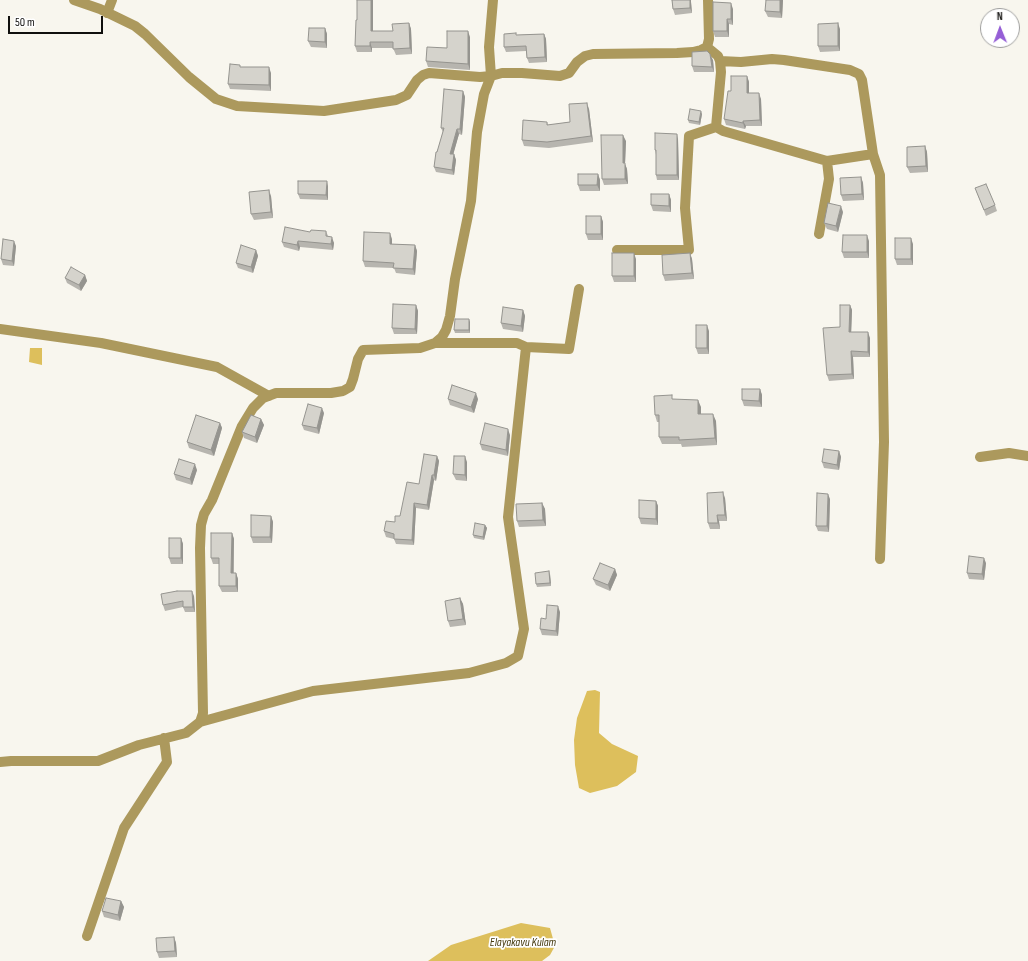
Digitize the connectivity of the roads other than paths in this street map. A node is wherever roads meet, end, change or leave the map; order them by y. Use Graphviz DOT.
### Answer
graph roads {
  1 [pos="74,0"];
  2 [pos="112,0"];
  3 [pos="493,0"];
  4 [pos="708,0"];
  5 [pos="107,13"];
  6 [pos="707,47"];
  7 [pos="720,61"];
  8 [pos="491,76"];
  9 [pos="716,127"];
  10 [pos="873,154"];
  11 [pos="828,161"];
  12 [pos="819,234"];
  13 [pos="617,250"];
  14 [pos="579,289"];
  15 [pos="0,329"];
  16 [pos="435,343"];
  17 [pos="526,347"];
  18 [pos="269,396"];
  19 [pos="1028,456"];
  20 [pos="980,457"];
  21 [pos="880,559"];
  22 [pos="200,722"];
  23 [pos="164,738"];
  24 [pos="0,762"];
  25 [pos="87,936"];
  1 -- 5 [label="street"];
  2 -- 5 [label="street"];
  3 -- 8 [label="street"];
  4 -- 6 [label="street"];
  5 -- 8 [label="street"];
  6 -- 7 [label="street"];
  6 -- 8 [label="street"];
  7 -- 9 [label="street"];
  7 -- 10 [label="street"];
  8 -- 16 [label="street"];
  9 -- 11 [label="street"];
  9 -- 13 [label="street"];
  10 -- 11 [label="street"];
  10 -- 21 [label="street"];
  11 -- 12 [label="street"];
  14 -- 17 [label="street"];
  15 -- 18 [label="street"];
  16 -- 17 [label="street"];
  16 -- 18 [label="street"];
  17 -- 22 [label="street"];
  18 -- 22 [label="street"];
  19 -- 20 [label="street"];
  22 -- 23 [label="street"];
  23 -- 24 [label="street"];
  23 -- 25 [label="street"];
}
